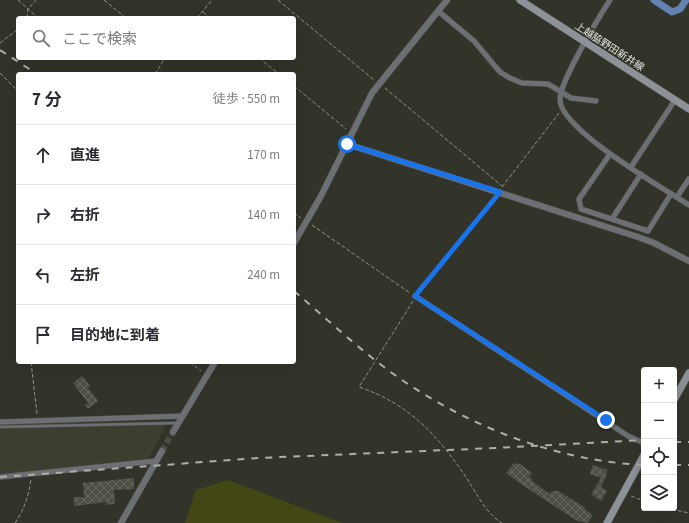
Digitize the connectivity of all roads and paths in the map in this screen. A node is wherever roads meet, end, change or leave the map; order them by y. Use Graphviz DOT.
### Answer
graph roads {
  1 [pos="18,0"];
  2 [pos="36,0"];
  3 [pos="104,0"];
  4 [pos="212,0"];
  5 [pos="278,0"];
  6 [pos="447,0"];
  7 [pos="520,0"];
  8 [pos="610,0"];
  9 [pos="28,9"];
  10 [pos="438,11"];
  11 [pos="202,12"];
  12 [pos="27,16"];
  13 [pos="36,16"];
  14 [pos="124,16"];
  15 [pos="199,16"];
  16 [pos="207,16"];
  17 [pos="16,30"];
  18 [pos="585,42"];
  19 [pos="0,43"];
  20 [pos="164,60"];
  21 [pos="262,60"];
  22 [pos="156,72"];
  23 [pos="277,72"];
  24 [pos="0,73"];
  25 [pos="379,83"];
  26 [pos="296,88"];
  27 [pos="16,89"];
  28 [pos="560,93"];
  29 [pos="675,100"];
  30 [pos="596,101"];
  31 [pos="689,109"];
  32 [pos="562,110"];
  33 [pos="352,133"];
  34 [pos="347,144"];
  35 [pos="610,154"];
  36 [pos="631,167"];
  37 [pos="641,174"];
  38 [pos="689,179"];
  39 [pos="503,186"];
  40 [pos="500,192"];
  41 [pos="671,194"];
  42 [pos="677,197"];
  43 [pos="689,205"];
  44 [pos="296,215"];
  45 [pos="612,219"];
  46 [pos="307,222"];
  47 [pos="296,240"];
  48 [pos="689,261"];
  49 [pos="415,296"];
  50 [pos="31,364"];
  51 [pos="192,364"];
  52 [pos="214,364"];
  53 [pos="202,372"];
  54 [pos="689,374"];
  55 [pos="677,395"];
  56 [pos="183,416"];
  57 [pos="36,421"];
  58 [pos="0,422"];
  59 [pos="178,423"];
  60 [pos="0,427"];
  61 [pos="173,432"];
  62 [pos="641,442"];
  63 [pos="162,451"];
  64 [pos="641,460"];
  65 [pos="156,461"];
  66 [pos="31,474"];
  67 [pos="0,477"];
  68 [pos="623,492"];
  69 [pos="641,500"];
  70 [pos="677,510"];
  71 [pos="689,513"];
  72 [pos="15,523"];
  73 [pos="121,523"];
  74 [pos="502,523"];
  75 [pos="607,523"];
  1 -- 9 [label="path"];
  2 -- 9 [label="path"];
  3 -- 14 [label="path"];
  4 -- 11 [label="path"];
  5 -- 25 [label="path"];
  6 -- 10 [label="street"];
  7 -- 18 [label="main road, 上越脇野田新井線"];
  8 -- 18 [label="street"];
  9 -- 12 [label="path"];
  9 -- 13 [label="path"];
  10 -- 25 [label="street"];
  10 -- 28 [label="street"];
  11 -- 15 [label="path"];
  11 -- 16 [label="path"];
  17 -- 19 [label="path"];
  18 -- 28 [label="street"];
  18 -- 29 [label="main road, 上越脇野田新井線"];
  20 -- 22 [label="path"];
  21 -- 23 [label="path"];
  24 -- 27 [label="path"];
  25 -- 33 [label="street"];
  25 -- 39 [label="path"];
  26 -- 33 [label="path"];
  28 -- 30 [label="street"];
  28 -- 32 [label="street"];
  29 -- 31 [label="main road, 上越脇野田新井線"];
  29 -- 36 [label="street"];
  32 -- 35 [label="street"];
  32 -- 39 [label="path"];
  33 -- 34 [label="street"];
  34 -- 40 [label="street"];
  34 -- 46 [label="street"];
  35 -- 36 [label="street"];
  35 -- 45 [label="street"];
  36 -- 37 [label="street"];
  37 -- 41 [label="street"];
  37 -- 45 [label="street"];
  38 -- 42 [label="street"];
  39 -- 40 [label="path"];
  40 -- 48 [label="street"];
  40 -- 49 [label="path"];
  41 -- 42 [label="street"];
  41 -- 45 [label="street"];
  42 -- 43 [label="street"];
  44 -- 46 [label="path"];
  46 -- 47 [label="street"];
  46 -- 49 [label="path"];
  49 -- 62 [label="street"];
  49 -- 74 [label="path"];
  50 -- 57 [label="path"];
  51 -- 53 [label="path"];
  52 -- 56 [label="street"];
  54 -- 55 [label="main road"];
  56 -- 57 [label="street"];
  56 -- 59 [label="street"];
  57 -- 58 [label="street"];
  59 -- 60 [label="lane"];
  59 -- 61 [label="street"];
  63 -- 65 [label="street"];
  64 -- 68 [label="main road"];
  65 -- 66 [label="street"];
  65 -- 73 [label="street"];
  66 -- 67 [label="street"];
  66 -- 72 [label="path"];
  68 -- 69 [label="path"];
  68 -- 75 [label="main road"];
  70 -- 71 [label="path"];
}
